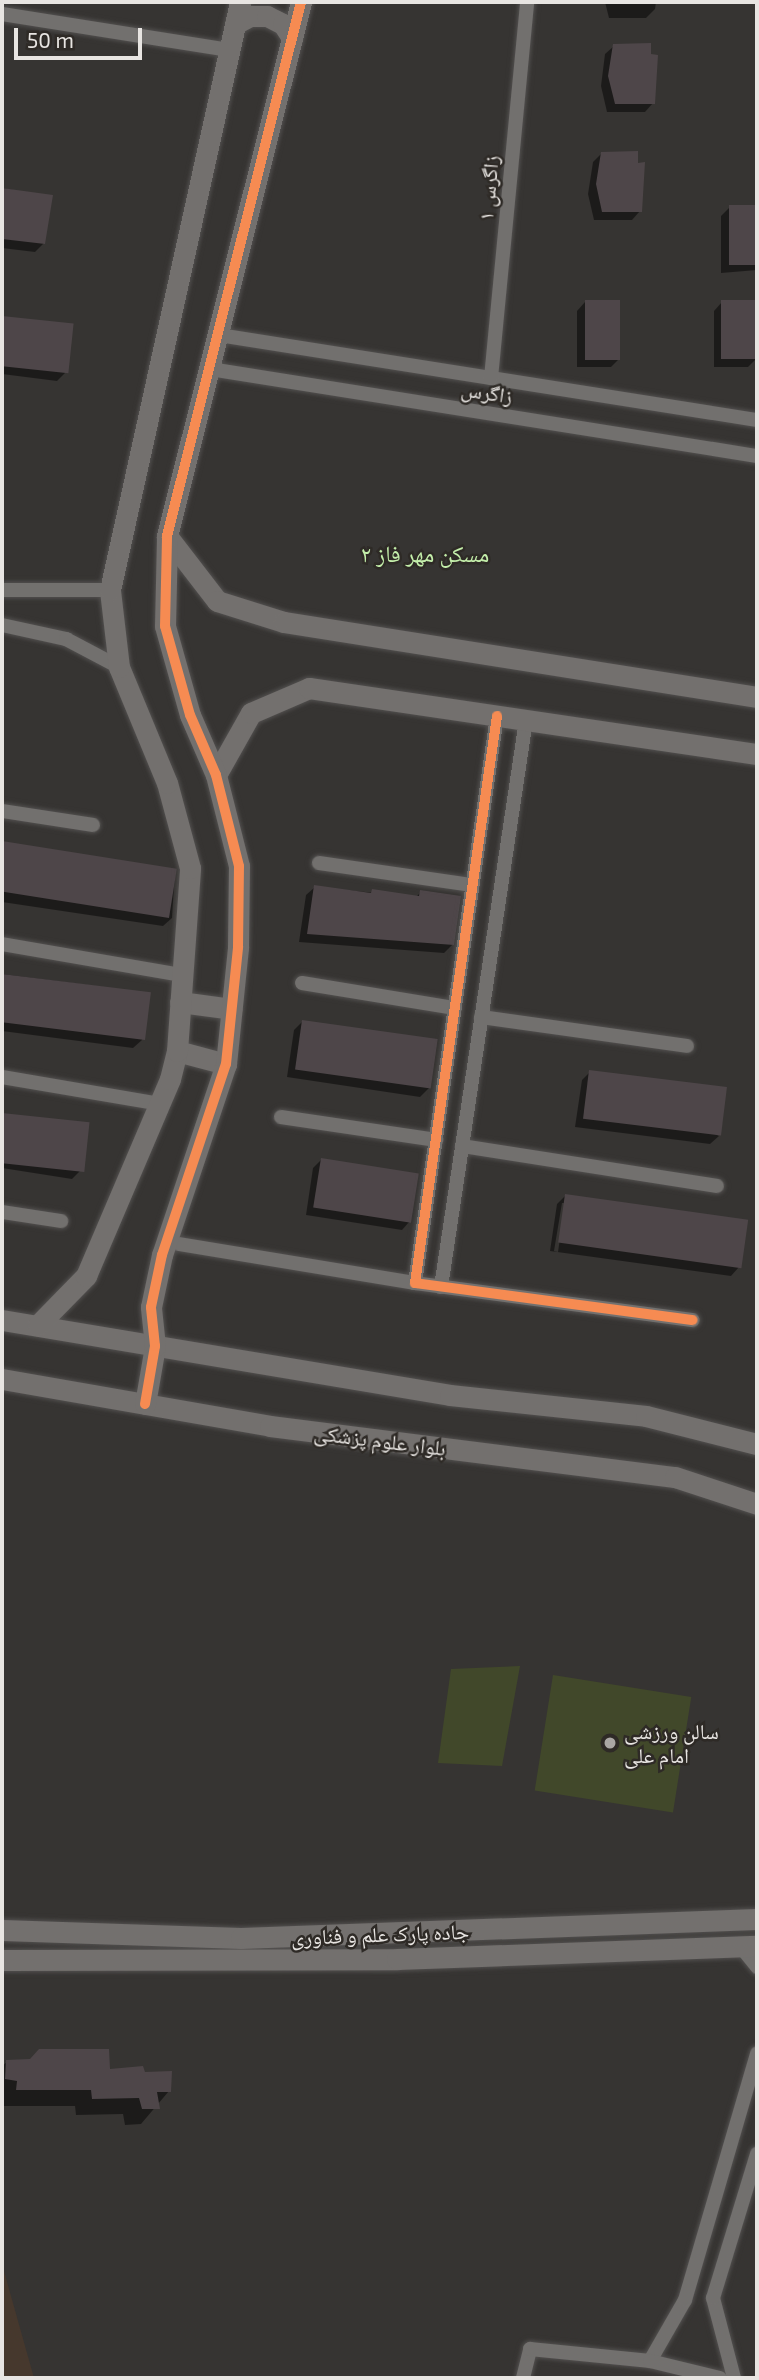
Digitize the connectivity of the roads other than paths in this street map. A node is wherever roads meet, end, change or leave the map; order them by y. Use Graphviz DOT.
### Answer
graph roads {
  1 [pos="240,2"];
  2 [pos="301,2"];
  3 [pos="527,2"];
  4 [pos="2,14"];
  5 [pos="235,24"];
  6 [pos="292,38"];
  7 [pos="229,50"];
  8 [pos="219,335"];
  9 [pos="210,369"];
  10 [pos="491,378"];
  11 [pos="757,420"];
  12 [pos="757,456"];
  13 [pos="167,537"];
  14 [pos="2,590"];
  15 [pos="110,590"];
  16 [pos="2,625"];
  17 [pos="119,667"];
  18 [pos="757,697"];
  19 [pos="497,716"];
  20 [pos="526,720"];
  21 [pos="754,752"];
  22 [pos="216,775"];
  23 [pos="2,811"];
  24 [pos="93,825"];
  25 [pos="319,863"];
  26 [pos="472,886"];
  27 [pos="2,944"];
  28 [pos="183,975"];
  29 [pos="302,983"];
  30 [pos="180,1002"];
  31 [pos="455,1008"];
  32 [pos="232,1009"];
  33 [pos="481,1017"];
  34 [pos="687,1046"];
  35 [pos="177,1051"];
  36 [pos="226,1064"];
  37 [pos="2,1077"];
  38 [pos="160,1104"];
  39 [pos="281,1117"];
  40 [pos="436,1140"];
  41 [pos="462,1146"];
  42 [pos="717,1186"];
  43 [pos="2,1212"];
  44 [pos="61,1222"];
  45 [pos="179,1244"];
  46 [pos="415,1283"];
  47 [pos="441,1287"];
  48 [pos="2,1320"];
  49 [pos="693,1320"];
  50 [pos="37,1325"];
  51 [pos="155,1346"];
  52 [pos="2,1380"];
  53 [pos="145,1404"];
  54 [pos="757,1444"];
  55 [pos="757,1504"];
  56 [pos="757,1919"];
  57 [pos="2,1930"];
  58 [pos="395,1935"];
  59 [pos="749,1947"];
  60 [pos="397,1959"];
  61 [pos="2,1961"];
  62 [pos="757,1967"];
  63 [pos="757,2053"];
  64 [pos="757,2154"];
  65 [pos="650,2361"];
  66 [pos="523,2378"];
  67 [pos="720,2378"];
  68 [pos="734,2378"];
  1 -- 5 [label="street"];
  2 -- 6 [label="street"];
  3 -- 10 [label="street, زاگرس ۱"];
  4 -- 7 [label="street"];
  5 -- 6 [label="street"];
  5 -- 7 [label="street"];
  6 -- 8 [label="street"];
  7 -- 15 [label="street"];
  8 -- 9 [label="street"];
  8 -- 10 [label="street, زاگرس"];
  9 -- 12 [label="street, زاگرس"];
  9 -- 13 [label="street"];
  10 -- 11 [label="street, زاگرس"];
  13 -- 18 [label="street"];
  13 -- 22 [label="street"];
  14 -- 15 [label="street"];
  15 -- 17 [label="street"];
  16 -- 17 [label="street"];
  17 -- 28 [label="street"];
  19 -- 20 [label="street"];
  19 -- 22 [label="street"];
  19 -- 26 [label="street"];
  20 -- 21 [label="street"];
  20 -- 33 [label="street"];
  22 -- 32 [label="street"];
  23 -- 24 [label="street"];
  25 -- 26 [label="street"];
  26 -- 31 [label="street"];
  27 -- 28 [label="street"];
  28 -- 30 [label="street"];
  29 -- 31 [label="street"];
  30 -- 32 [label="street"];
  30 -- 35 [label="street"];
  31 -- 40 [label="street"];
  32 -- 36 [label="street"];
  33 -- 34 [label="street"];
  33 -- 41 [label="street"];
  35 -- 36 [label="street"];
  35 -- 38 [label="street"];
  36 -- 51 [label="street"];
  37 -- 38 [label="street"];
  38 -- 50 [label="street"];
  39 -- 40 [label="street"];
  40 -- 46 [label="street"];
  41 -- 42 [label="street"];
  41 -- 47 [label="street"];
  43 -- 44 [label="street"];
  45 -- 46 [label="street"];
  46 -- 47 [label="street"];
  47 -- 49 [label="street"];
  48 -- 50 [label="street"];
  50 -- 51 [label="street"];
  51 -- 53 [label="street"];
  51 -- 54 [label="street"];
  52 -- 53 [label="street, بلوار علوم پزشکی"];
  53 -- 55 [label="street, بلوار علوم پزشکی"];
  56 -- 58 [label="street, جاده پارک علم و فناوری"];
  57 -- 58 [label="street, جاده پارک علم و فناوری"];
  58 -- 60 [label="street"];
  59 -- 60 [label="street, جاده پارک علم و فناوری"];
  59 -- 62 [label="street"];
  60 -- 61 [label="street, جاده پارک علم و فناوری"];
  63 -- 65 [label="street"];
  64 -- 68 [label="street"];
  65 -- 66 [label="street"];
  65 -- 67 [label="street"];
}
